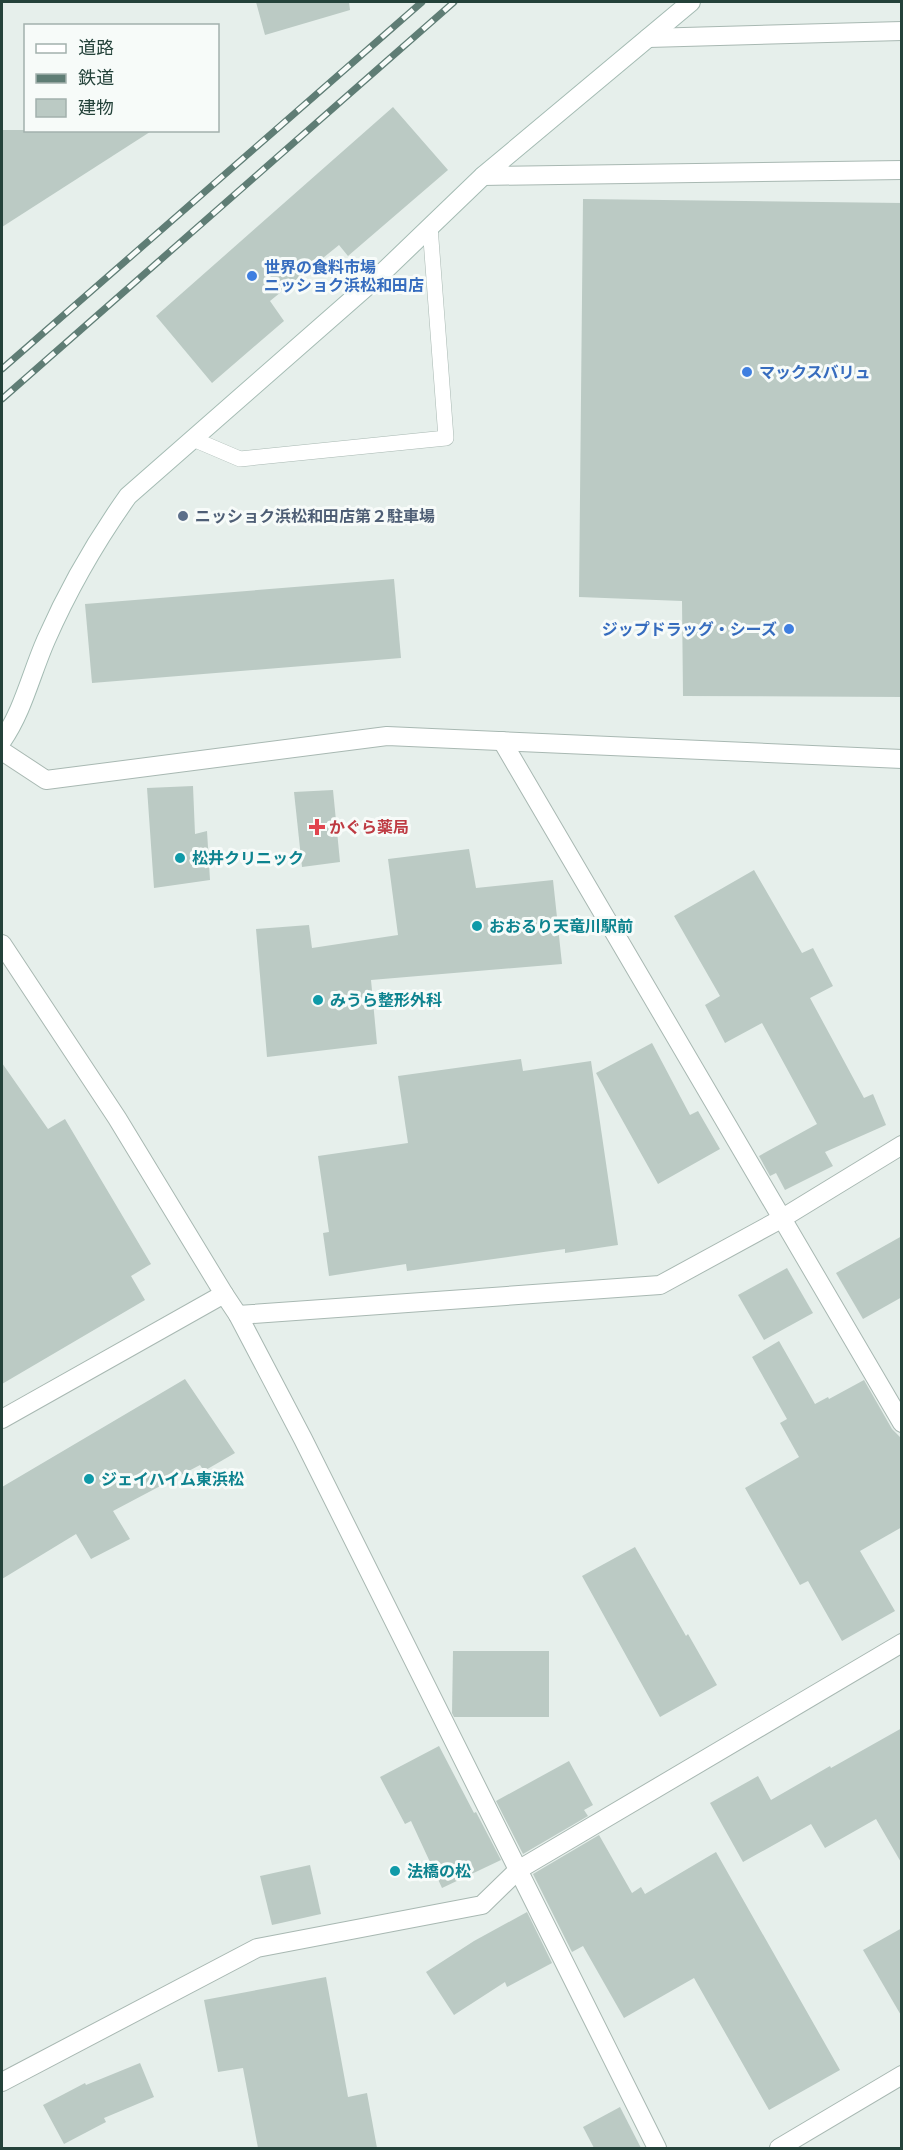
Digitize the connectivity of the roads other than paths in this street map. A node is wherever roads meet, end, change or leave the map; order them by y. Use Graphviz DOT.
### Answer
graph roads {
  1 [pos="691,2"];
  2 [pos="902,31"];
  3 [pos="648,38"];
  4 [pos="902,170"];
  5 [pos="483,176"];
  6 [pos="430,226"];
  7 [pos="193,439"];
  8 [pos="2,741"];
  9 [pos="502,741"];
  10 [pos="2,751"];
  11 [pos="902,759"];
  12 [pos="2,944"];
  13 [pos="902,1145"];
  14 [pos="781,1219"];
  15 [pos="224,1294"];
  16 [pos="238,1315"];
  17 [pos="2,1419"];
  18 [pos="902,1423"];
  19 [pos="902,1643"];
  20 [pos="518,1870"];
  21 [pos="902,2075"];
  22 [pos="2,2082"];
  23 [pos="657,2148"];
  24 [pos="779,2148"];
  1 -- 3 [label="street"];
  2 -- 3 [label="street"];
  3 -- 5 [label="street"];
  4 -- 5 [label="street"];
  5 -- 6 [label="street"];
  6 -- 7 [label="street"];
  6 -- 7 [label="lane"];
  7 -- 8 [label="street"];
  9 -- 10 [label="street"];
  9 -- 11 [label="street"];
  9 -- 14 [label="street"];
  12 -- 15 [label="street"];
  13 -- 14 [label="street"];
  14 -- 16 [label="street"];
  14 -- 18 [label="street"];
  15 -- 16 [label="street"];
  15 -- 17 [label="street"];
  16 -- 20 [label="street"];
  19 -- 20 [label="street"];
  20 -- 22 [label="street"];
  20 -- 23 [label="street"];
  21 -- 24 [label="street"];
}
